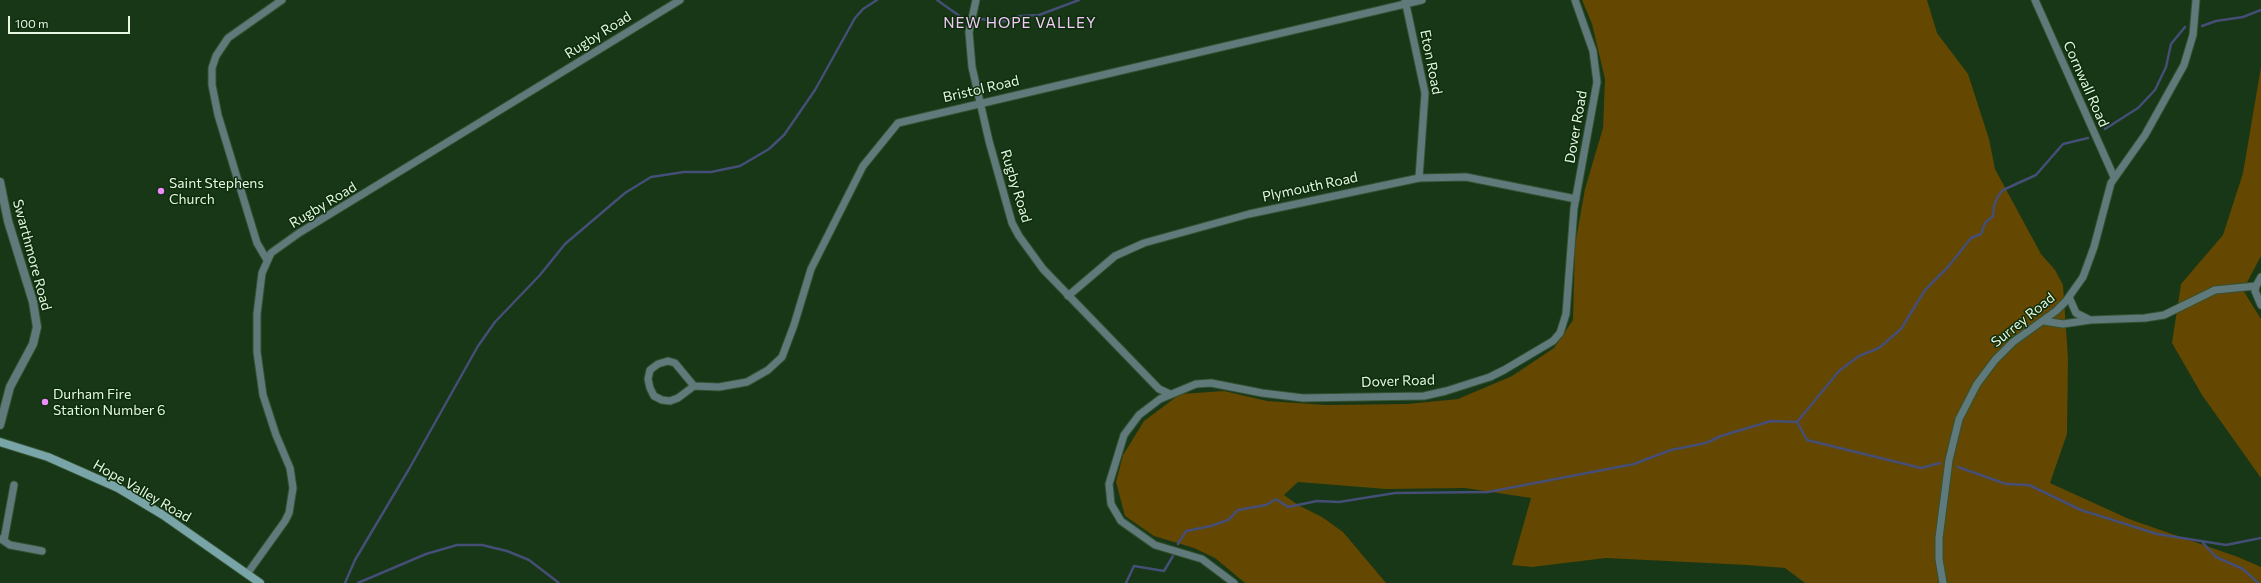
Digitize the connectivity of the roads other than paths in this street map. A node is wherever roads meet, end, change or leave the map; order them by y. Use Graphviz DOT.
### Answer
graph roads {
  1 [pos="265,0"];
  2 [pos="282,0"];
  3 [pos="680,0"];
  4 [pos="976,0"];
  5 [pos="1422,0"];
  6 [pos="1575,0"];
  7 [pos="2035,0"];
  8 [pos="2196,0"];
  9 [pos="1405,2"];
  10 [pos="270,8"];
  11 [pos="980,103"];
  12 [pos="1419,178"];
  13 [pos="2114,178"];
  14 [pos="0,182"];
  15 [pos="1576,199"];
  16 [pos="267,260"];
  17 [pos="2261,277"];
  18 [pos="2256,286"];
  19 [pos="1068,296"];
  20 [pos="2069,297"];
  21 [pos="2261,305"];
  22 [pos="2090,320"];
  23 [pos="2044,321"];
  24 [pos="694,386"];
  25 [pos="1170,394"];
  26 [pos="0,425"];
  27 [pos="0,442"];
  28 [pos="14,486"];
  29 [pos="2,540"];
  30 [pos="42,551"];
  31 [pos="247,574"];
  32 [pos="260,583"];
  33 [pos="1234,583"];
  34 [pos="1943,583"];
  1 -- 10 [label="street"];
  2 -- 10 [label="street"];
  3 -- 16 [label="street, Rugby Road"];
  4 -- 11 [label="street, Rugby Road"];
  5 -- 9 [label="street, Bristol Road"];
  6 -- 15 [label="street, Dover Road"];
  7 -- 13 [label="street, Cornwall Road"];
  8 -- 13 [label="street, Surrey Road"];
  9 -- 11 [label="street, Bristol Road"];
  9 -- 12 [label="street, Eton Road"];
  10 -- 16 [label="street"];
  11 -- 19 [label="street, Rugby Road"];
  11 -- 24 [label="street, Bristol Road"];
  12 -- 15 [label="street, Plymouth Road"];
  12 -- 19 [label="street, Plymouth Road"];
  13 -- 20 [label="street, Surrey Road"];
  14 -- 26 [label="street, Swarthmore Road"];
  15 -- 25 [label="street, Dover Road"];
  16 -- 31 [label="street, Rugby Road"];
  17 -- 18 [label="street"];
  18 -- 21 [label="street"];
  18 -- 22 [label="street"];
  19 -- 25 [label="street, Rugby Road"];
  20 -- 22 [label="street"];
  20 -- 23 [label="street, Surrey Road"];
  22 -- 23 [label="street"];
  23 -- 34 [label="street, Surrey Road"];
  24 -- 24 [label="street"];
  25 -- 33 [label="street, Dover Road"];
  27 -- 31 [label="main road, Hope Valley Road"];
  28 -- 29 [label="street"];
  29 -- 30 [label="street"];
  31 -- 32 [label="main road, Hope Valley Road"];
}
